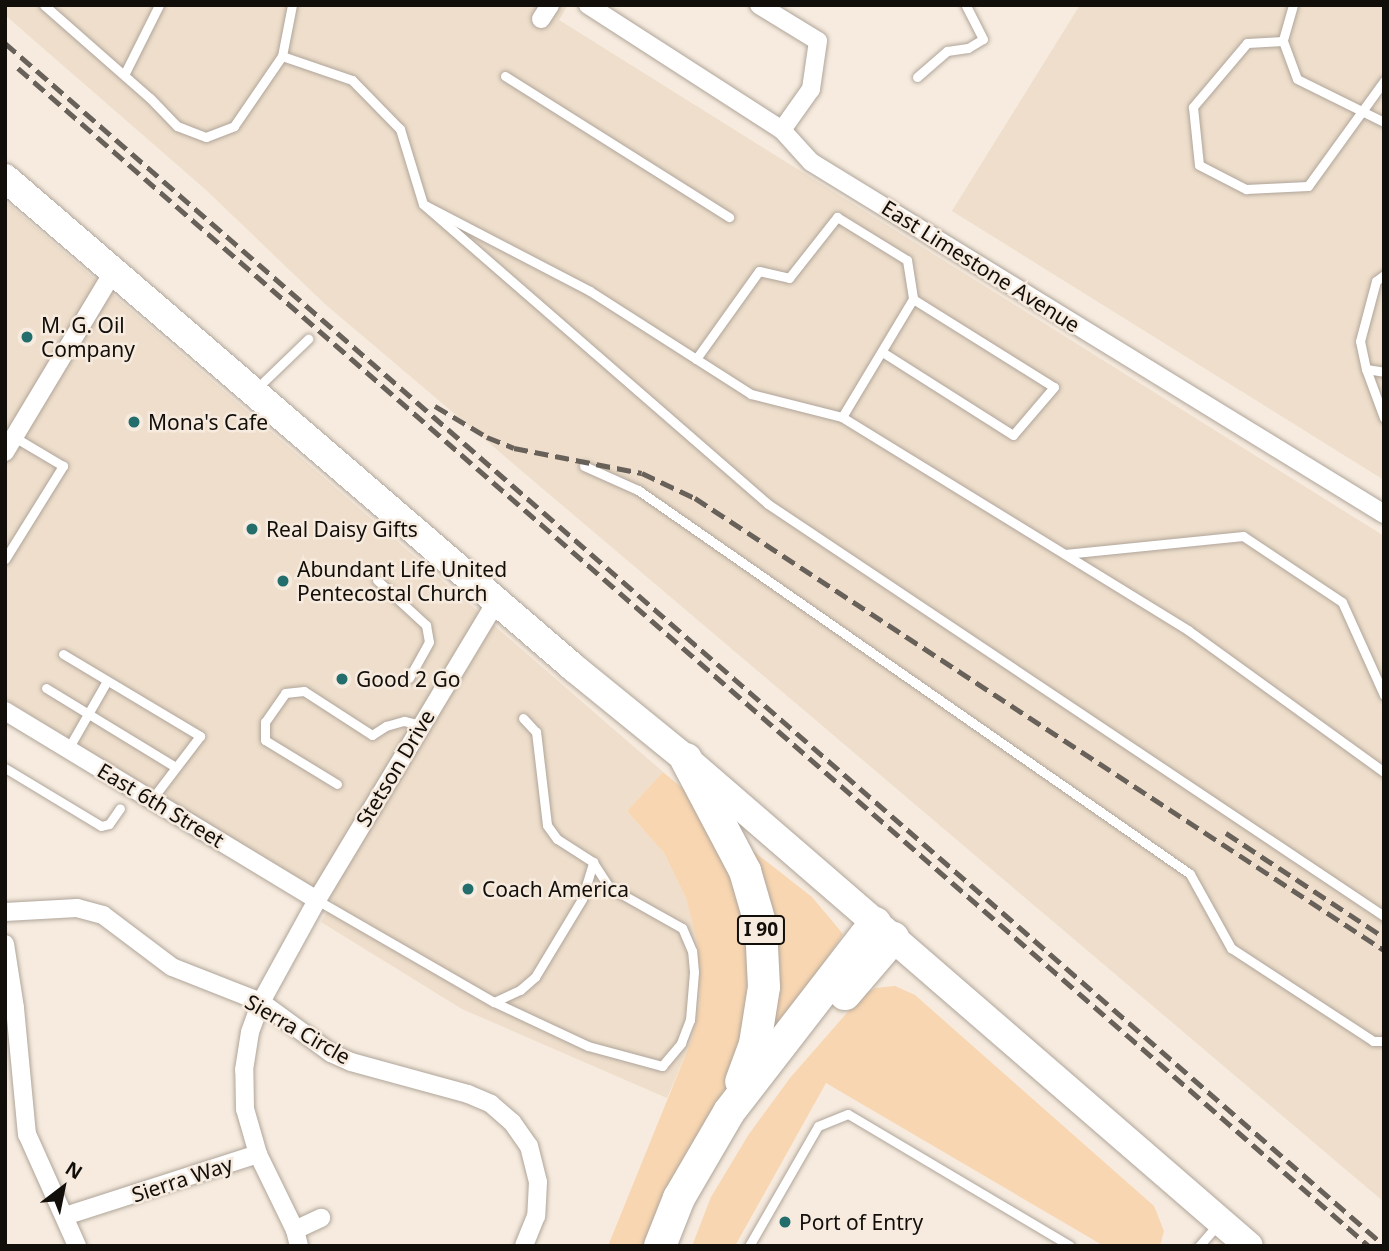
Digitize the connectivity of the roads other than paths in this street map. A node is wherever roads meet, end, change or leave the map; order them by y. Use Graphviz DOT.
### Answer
graph roads {
  1 [pos="44,5"];
  2 [pos="159,5"];
  3 [pos="292,5"];
  4 [pos="588,5"];
  5 [pos="760,5"];
  6 [pos="966,5"];
  7 [pos="1293,5"];
  8 [pos="1283,41"];
  9 [pos="282,55"];
  10 [pos="124,75"];
  11 [pos="505,76"];
  12 [pos="917,77"];
  13 [pos="1384,81"];
  14 [pos="1362,111"];
  15 [pos="1384,122"];
  16 [pos="782,130"];
  17 [pos="5,178"];
  18 [pos="423,204"];
  19 [pos="730,217"];
  20 [pos="113,272"];
  21 [pos="1384,275"];
  22 [pos="914,299"];
  23 [pos="307,339"];
  24 [pos="884,353"];
  25 [pos="696,359"];
  26 [pos="1366,369"];
  27 [pos="1384,372"];
  28 [pos="254,392"];
  29 [pos="842,417"];
  30 [pos="1384,418"];
  31 [pos="9,444"];
  32 [pos="584,466"];
  33 [pos="1384,514"];
  34 [pos="1065,554"];
  35 [pos="5,559"];
  36 [pos="377,580"];
  37 [pos="497,601"];
  38 [pos="63,654"];
  39 [pos="409,678"];
  40 [pos="107,681"];
  41 [pos="46,688"];
  42 [pos="1384,695"];
  43 [pos="5,712"];
  44 [pos="88,714"];
  45 [pos="523,718"];
  46 [pos="421,725"];
  47 [pos="68,749"];
  48 [pos="686,759"];
  49 [pos="174,766"];
  50 [pos="5,768"];
  51 [pos="1384,772"];
  52 [pos="337,784"];
  53 [pos="152,799"];
  54 [pos="120,808"];
  55 [pos="593,862"];
  56 [pos="317,900"];
  57 [pos="5,912"];
  58 [pos="1384,916"];
  59 [pos="884,931"];
  60 [pos="5,944"];
  61 [pos="261,1002"];
  62 [pos="494,1002"];
  63 [pos="1384,1041"];
  64 [pos="729,1112"];
  65 [pos="258,1154"];
  66 [pos="65,1216"];
  67 [pos="321,1218"];
  68 [pos="1220,1222"];
  69 [pos="297,1238"];
  70 [pos="77,1246"];
  71 [pos="524,1246"];
  72 [pos="660,1246"];
  73 [pos="681,1246"];
  74 [pos="749,1246"];
  75 [pos="1070,1246"];
  76 [pos="1199,1246"];
  77 [pos="1249,1246"];
  1 -- 10 [label="lane"];
  2 -- 10 [label="lane"];
  3 -- 9 [label="lane"];
  4 -- 16 [label="street, East Limestone Avenue"];
  5 -- 16 [label="street"];
  6 -- 12 [label="lane"];
  7 -- 8 [label="lane"];
  8 -- 14 [label="lane"];
  8 -- 14 [label="lane"];
  9 -- 10 [label="lane"];
  9 -- 18 [label="lane"];
  11 -- 19 [label="lane"];
  13 -- 14 [label="lane"];
  14 -- 15 [label="lane"];
  16 -- 33 [label="street, East Limestone Avenue"];
  17 -- 20 [label="main road"];
  18 -- 25 [label="lane"];
  18 -- 58 [label="lane"];
  20 -- 28 [label="main road"];
  20 -- 31 [label="street"];
  21 -- 26 [label="lane"];
  22 -- 24 [label="lane"];
  22 -- 24 [label="lane"];
  22 -- 25 [label="lane"];
  23 -- 28 [label="lane"];
  24 -- 29 [label="lane"];
  25 -- 29 [label="lane"];
  26 -- 27 [label="lane"];
  26 -- 30 [label="lane"];
  28 -- 37 [label="main road"];
  29 -- 34 [label="lane"];
  31 -- 35 [label="lane"];
  32 -- 63 [label="lane"];
  34 -- 42 [label="lane"];
  34 -- 51 [label="lane"];
  36 -- 39 [label="lane"];
  37 -- 46 [label="street, Stetson Drive"];
  37 -- 48 [label="main road"];
  38 -- 40 [label="lane"];
  40 -- 44 [label="lane"];
  40 -- 49 [label="lane"];
  41 -- 44 [label="lane"];
  43 -- 47 [label="street, East 6th Street"];
  44 -- 47 [label="lane"];
  44 -- 49 [label="lane"];
  45 -- 55 [label="lane"];
  46 -- 52 [label="lane"];
  46 -- 56 [label="street, Stetson Drive"];
  47 -- 53 [label="street, East 6th Street"];
  48 -- 59 [label="main road"];
  48 -- 64 [label="highway, I 90"];
  49 -- 53 [label="lane"];
  50 -- 54 [label="lane"];
  53 -- 56 [label="street, East 6th Street"];
  55 -- 62 [label="lane"];
  55 -- 62 [label="lane"];
  56 -- 61 [label="street, Stetson Drive"];
  56 -- 62 [label="lane"];
  57 -- 61 [label="street, Sierra Circle"];
  59 -- 64 [label="highway, I 90"];
  59 -- 68 [label="main road"];
  59 -- 73 [label="highway"];
  60 -- 66 [label="street"];
  61 -- 65 [label="street, Stetson Drive"];
  61 -- 71 [label="street, Sierra Circle"];
  64 -- 72 [label="highway, I 90"];
  65 -- 66 [label="street, Sierra Way"];
  65 -- 69 [label="street, Stetson Drive"];
  66 -- 70 [label="street"];
  67 -- 69 [label="street"];
  68 -- 76 [label="lane"];
  68 -- 77 [label="main road"];
  74 -- 75 [label="lane"];
}
